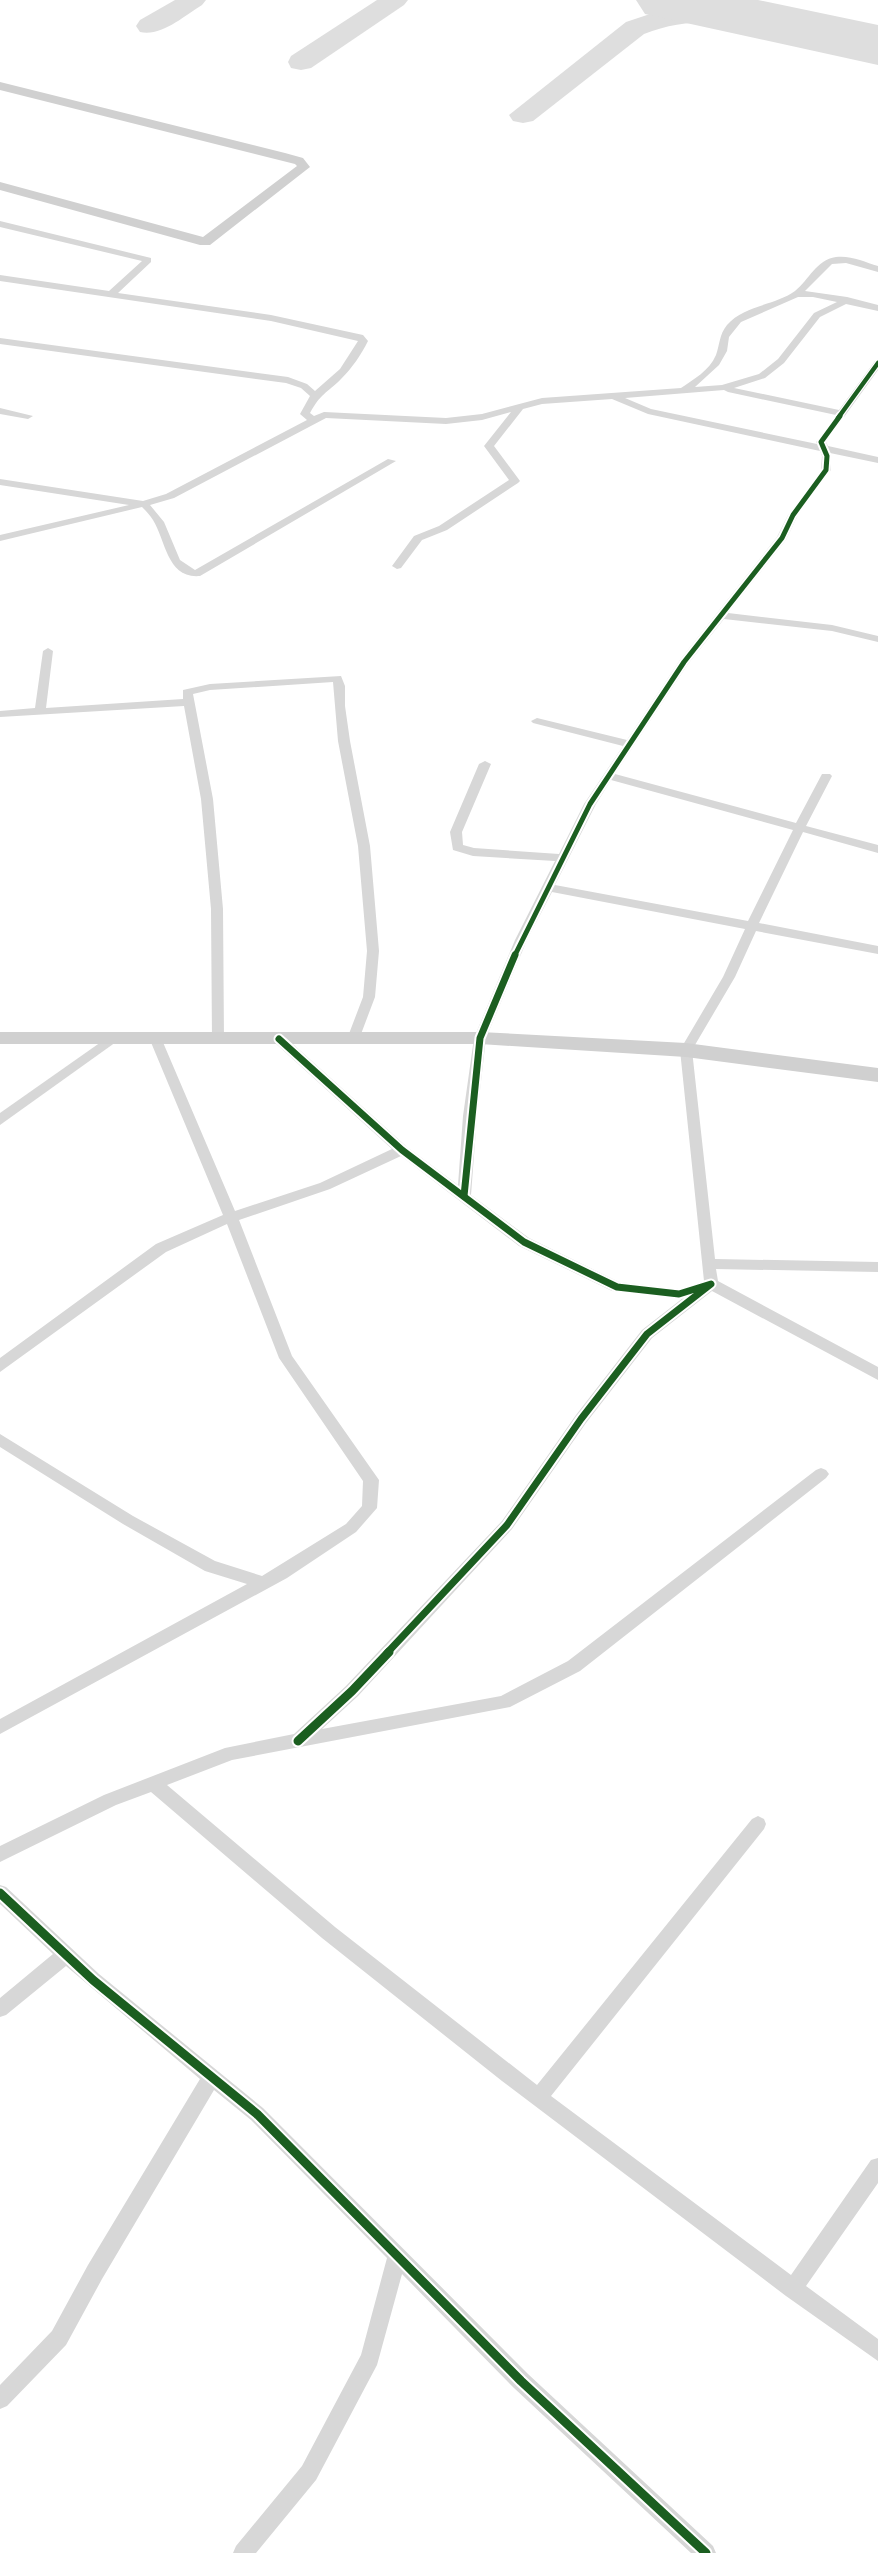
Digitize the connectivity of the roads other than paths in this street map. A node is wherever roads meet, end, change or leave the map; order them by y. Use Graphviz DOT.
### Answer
graph roads {
  1 [pos="0,86"];
  2 [pos="0,187"];
  3 [pos="0,223"];
  4 [pos="878,269"];
  5 [pos="0,278"];
  6 [pos="798,294"];
  7 [pos="110,295"];
  8 [pos="847,300"];
  9 [pos="878,308"];
  10 [pos="0,341"];
  11 [pos="878,363"];
  12 [pos="723,388"];
  13 [pos="681,391"];
  14 [pos="316,395"];
  15 [pos="614,396"];
  16 [pos="521,405"];
  17 [pos="0,411"];
  18 [pos="841,413"];
  19 [pos="28,415"];
  20 [pos="313,420"];
  21 [pos="821,447"];
  22 [pos="878,460"];
  23 [pos="391,461"];
  24 [pos="0,482"];
  25 [pos="144,504"];
  26 [pos="0,538"];
  27 [pos="397,566"];
  28 [pos="720,615"];
  29 [pos="878,639"];
  30 [pos="48,651"];
  31 [pos="188,702"];
  32 [pos="40,713"];
  33 [pos="0,714"];
  34 [pos="537,721"];
  35 [pos="629,744"];
  36 [pos="485,764"];
  37 [pos="608,776"];
  38 [pos="826,776"];
  39 [pos="799,828"];
  40 [pos="878,849"];
  41 [pos="561,858"];
  42 [pos="547,887"];
  43 [pos="751,927"];
  44 [pos="878,950"];
  45 [pos="0,1038"];
  46 [pos="480,1038"];
  47 [pos="111,1039"];
  48 [pos="279,1039"];
  49 [pos="353,1039"];
  50 [pos="156,1040"];
  51 [pos="218,1040"];
  52 [pos="686,1050"];
  53 [pos="878,1075"];
  54 [pos="0,1120"];
  55 [pos="402,1150"];
  56 [pos="464,1196"];
  57 [pos="231,1217"];
  58 [pos="710,1264"];
  59 [pos="878,1267"];
  60 [pos="711,1284"];
  61 [pos="0,1366"];
  62 [pos="878,1374"];
  63 [pos="0,1440"];
  64 [pos="821,1474"];
  65 [pos="263,1583"];
  66 [pos="0,1727"];
  67 [pos="298,1741"];
  68 [pos="153,1783"];
  69 [pos="758,1824"];
  70 [pos="0,1854"];
  71 [pos="0,1893"];
  72 [pos="66,1955"];
  73 [pos="0,2009"];
  74 [pos="212,2077"];
  75 [pos="538,2098"];
  76 [pos="878,2166"];
  77 [pos="397,2255"];
  78 [pos="793,2289"];
  79 [pos="878,2351"];
  80 [pos="0,2399"];
  81 [pos="243,2553"];
  82 [pos="706,2553"];
  1 -- 2 [label="street"];
  3 -- 7 [label="street"];
  4 -- 6 [label="street"];
  5 -- 7 [label="street"];
  6 -- 8 [label="street"];
  6 -- 13 [label="street"];
  7 -- 14 [label="street"];
  8 -- 9 [label="street"];
  8 -- 12 [label="street"];
  10 -- 14 [label="street"];
  11 -- 18 [label="street"];
  12 -- 13 [label="street"];
  12 -- 18 [label="street"];
  13 -- 15 [label="street"];
  14 -- 20 [label="street"];
  15 -- 16 [label="street"];
  15 -- 21 [label="street"];
  16 -- 20 [label="street"];
  16 -- 27 [label="street"];
  17 -- 19 [label="street"];
  18 -- 21 [label="street"];
  20 -- 25 [label="street"];
  21 -- 22 [label="street"];
  21 -- 28 [label="street"];
  23 -- 25 [label="street"];
  24 -- 25 [label="street"];
  25 -- 26 [label="street"];
  28 -- 29 [label="street"];
  28 -- 35 [label="street"];
  30 -- 32 [label="street"];
  31 -- 32 [label="street"];
  31 -- 49 [label="street"];
  31 -- 51 [label="street"];
  32 -- 33 [label="street"];
  34 -- 35 [label="street"];
  35 -- 37 [label="street"];
  36 -- 41 [label="street"];
  37 -- 39 [label="street"];
  37 -- 41 [label="street"];
  38 -- 39 [label="street"];
  39 -- 40 [label="street"];
  39 -- 43 [label="street"];
  41 -- 42 [label="street"];
  42 -- 43 [label="street"];
  42 -- 46 [label="street"];
  43 -- 44 [label="street"];
  43 -- 52 [label="street"];
  45 -- 47 [label="street"];
  46 -- 49 [label="street"];
  46 -- 52 [label="street"];
  46 -- 56 [label="street"];
  47 -- 50 [label="street"];
  47 -- 54 [label="street"];
  48 -- 49 [label="street"];
  48 -- 51 [label="street"];
  48 -- 55 [label="street"];
  50 -- 51 [label="street"];
  50 -- 57 [label="street"];
  52 -- 53 [label="street"];
  52 -- 58 [label="street"];
  55 -- 56 [label="street"];
  55 -- 57 [label="street"];
  56 -- 60 [label="street"];
  57 -- 61 [label="street"];
  57 -- 65 [label="street"];
  58 -- 59 [label="street"];
  58 -- 60 [label="street"];
  60 -- 62 [label="street"];
  60 -- 67 [label="street"];
  63 -- 65 [label="street"];
  64 -- 67 [label="street"];
  65 -- 66 [label="street"];
  67 -- 68 [label="street"];
  68 -- 70 [label="street"];
  68 -- 75 [label="street"];
  69 -- 75 [label="street"];
  71 -- 72 [label="street"];
  72 -- 73 [label="street"];
  72 -- 74 [label="street"];
  74 -- 77 [label="street"];
  74 -- 80 [label="street"];
  75 -- 78 [label="street"];
  76 -- 78 [label="street"];
  77 -- 81 [label="street"];
  77 -- 82 [label="street"];
  78 -- 79 [label="street"];
}
